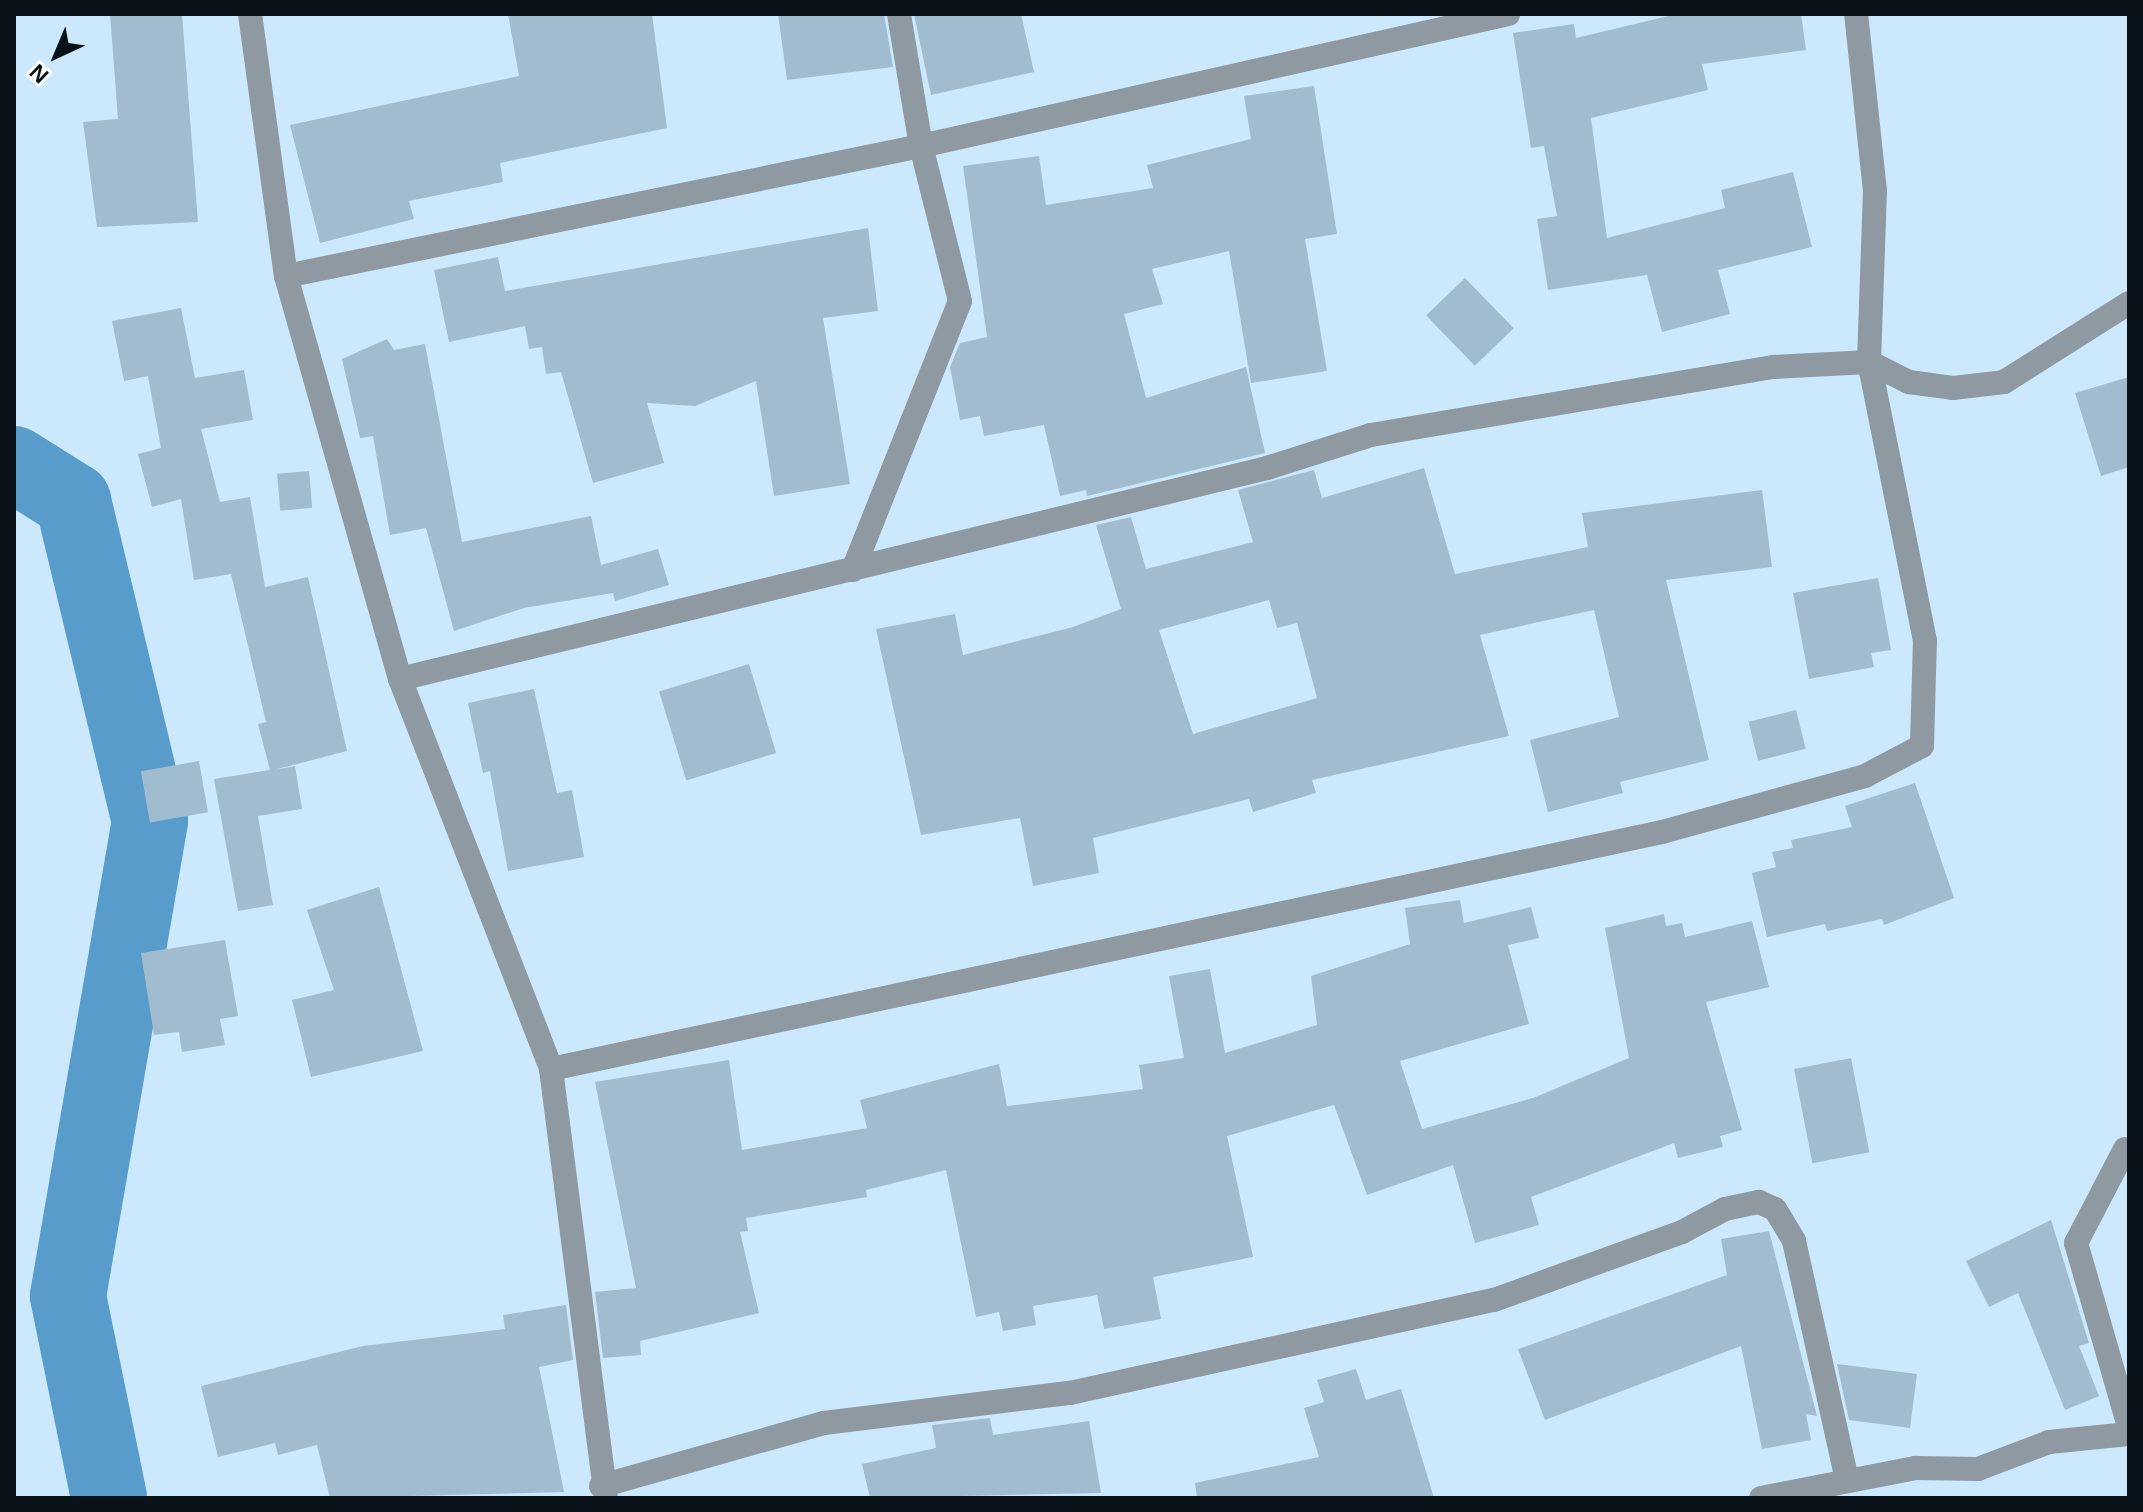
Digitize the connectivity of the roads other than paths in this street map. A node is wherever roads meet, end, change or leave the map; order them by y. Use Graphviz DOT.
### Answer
graph roads {
  1 [pos="250,14"];
  2 [pos="899,14"];
  3 [pos="1508,14"];
  4 [pos="1856,14"];
  5 [pos="921,146"];
  6 [pos="286,276"];
  7 [pos="2129,303"];
  8 [pos="1869,362"];
  9 [pos="853,570"];
  10 [pos="400,679"];
  11 [pos="551,1069"];
  12 [pos="2125,1149"];
  13 [pos="2129,1427"];
  14 [pos="2129,1434"];
  15 [pos="1847,1480"];
  16 [pos="604,1492"];
  17 [pos="1761,1498"];
  1 -- 6 [label="street"];
  2 -- 5 [label="street"];
  3 -- 5 [label="street"];
  4 -- 8 [label="street"];
  5 -- 6 [label="street"];
  5 -- 9 [label="street"];
  6 -- 10 [label="street"];
  7 -- 8 [label="street"];
  8 -- 9 [label="street"];
  8 -- 11 [label="street"];
  9 -- 10 [label="street"];
  10 -- 11 [label="street"];
  11 -- 16 [label="street"];
  12 -- 13 [label="street"];
  14 -- 15 [label="street"];
  15 -- 16 [label="street"];
  15 -- 17 [label="street"];
}
